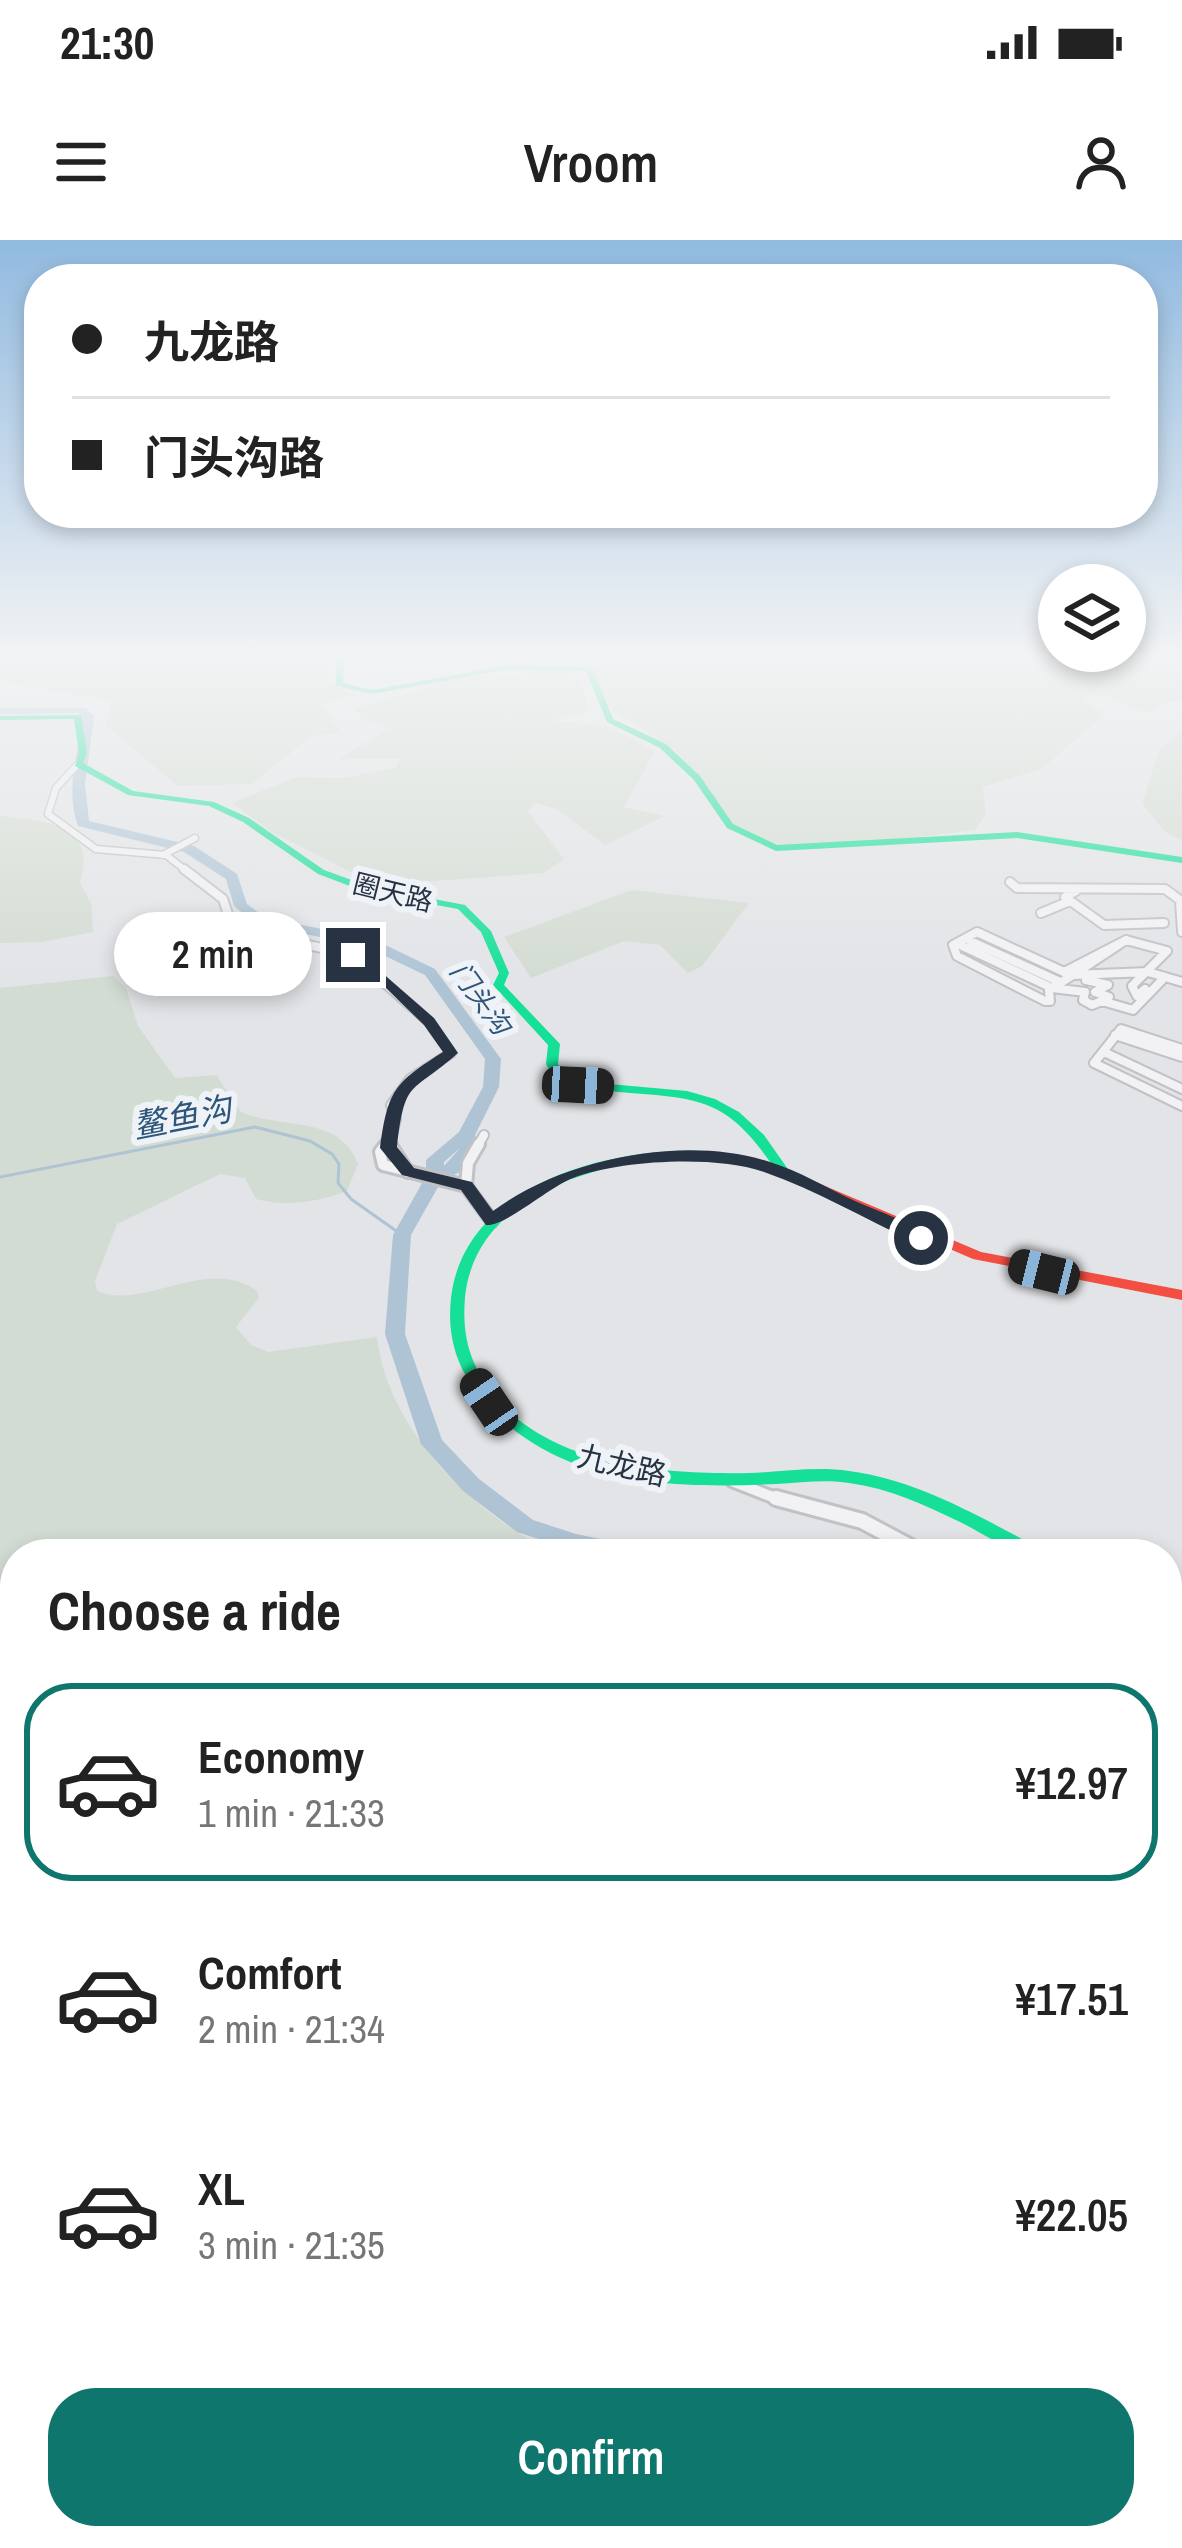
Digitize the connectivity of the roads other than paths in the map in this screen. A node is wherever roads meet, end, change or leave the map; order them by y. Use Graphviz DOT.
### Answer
graph roads {
  1 [pos="76,766"];
  2 [pos="80,766"];
  3 [pos="684,766"];
  4 [pos="195,838"];
  5 [pos="167,852"];
  6 [pos="1182,860"];
  7 [pos="1010,882"];
  8 [pos="1085,888"];
  9 [pos="1070,902"];
  10 [pos="1041,913"];
  11 [pos="1164,923"];
  12 [pos="1182,932"];
  13 [pos="967,942"];
  14 [pos="1148,971"];
  15 [pos="1162,976"];
  16 [pos="1063,979"];
  17 [pos="1182,982"];
  18 [pos="1137,996"];
  19 [pos="1104,1052"];
  20 [pos="1182,1053"];
  21 [pos="1182,1089"];
  22 [pos="1182,1106"];
  23 [pos="484,1135"];
  24 [pos="785,1173"];
  25 [pos="466,1186"];
  26 [pos="492,1221"];
  27 [pos="1182,1295"];
  28 [pos="728,1479"];
  29 [pos="896,1539"];
  30 [pos="1005,1539"];
  1 -- 5 [label="street"];
  2 -- 24 [label="street, 圈天路"];
  3 -- 6 [label="street"];
  4 -- 5 [label="street"];
  5 -- 25 [label="street"];
  7 -- 8 [label="street"];
  8 -- 9 [label="street"];
  8 -- 12 [label="street"];
  9 -- 10 [label="street"];
  9 -- 11 [label="street"];
  13 -- 16 [label="street"];
  13 -- 16 [label="street"];
  13 -- 16 [label="street"];
  14 -- 15 [label="street"];
  14 -- 16 [label="street"];
  14 -- 16 [label="street"];
  14 -- 18 [label="street"];
  15 -- 16 [label="street"];
  15 -- 17 [label="street"];
  15 -- 18 [label="street"];
  16 -- 18 [label="street"];
  19 -- 20 [label="street"];
  19 -- 21 [label="street"];
  19 -- 22 [label="street"];
  23 -- 25 [label="street"];
  24 -- 26 [label="street, 九龙路"];
  24 -- 27 [label="street, 九龙路"];
  25 -- 26 [label="street"];
  26 -- 28 [label="street, 九龙路"];
  28 -- 29 [label="street"];
  28 -- 30 [label="street, 九龙路"];
}
